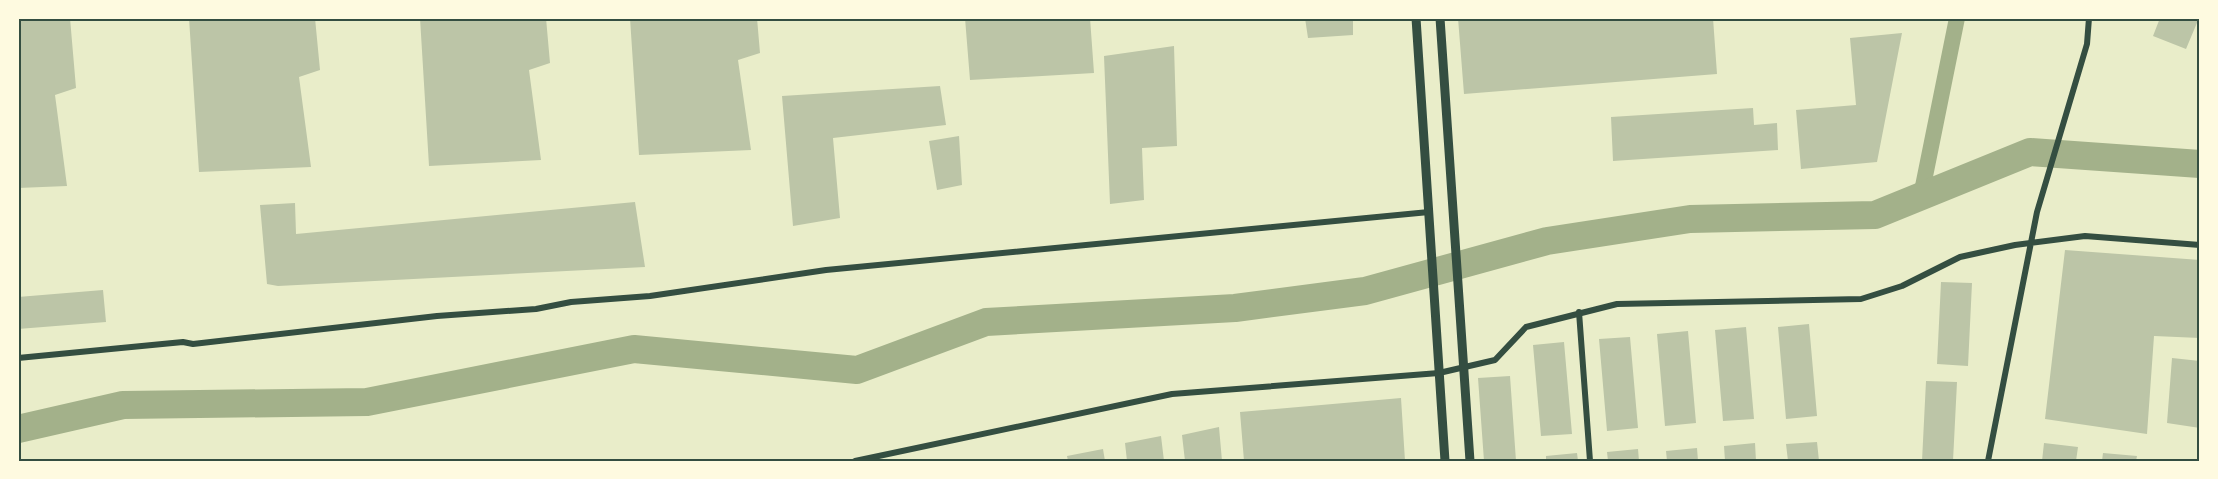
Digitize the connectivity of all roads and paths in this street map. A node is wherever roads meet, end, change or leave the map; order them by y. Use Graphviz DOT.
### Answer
graph roads {
  1 [pos="1416,18"];
  2 [pos="1440,18"];
  3 [pos="2089,18"];
  4 [pos="1429,212"];
  5 [pos="2031,243"];
  6 [pos="2200,245"];
  7 [pos="1579,312"];
  8 [pos="18,358"];
  9 [pos="1465,366"];
  10 [pos="1439,373"];
  11 [pos="855,461"];
  12 [pos="1445,461"];
  13 [pos="1470,461"];
  14 [pos="1590,461"];
  15 [pos="1988,461"];
  1 -- 4 [label="main road"];
  2 -- 9 [label="main road"];
  3 -- 5 [label="street"];
  4 -- 8 [label="street"];
  4 -- 10 [label="main road"];
  5 -- 6 [label="street"];
  5 -- 7 [label="street"];
  5 -- 15 [label="street"];
  7 -- 9 [label="street"];
  7 -- 14 [label="street"];
  9 -- 10 [label="street"];
  9 -- 13 [label="main road"];
  10 -- 11 [label="street"];
  10 -- 12 [label="main road"];
}
